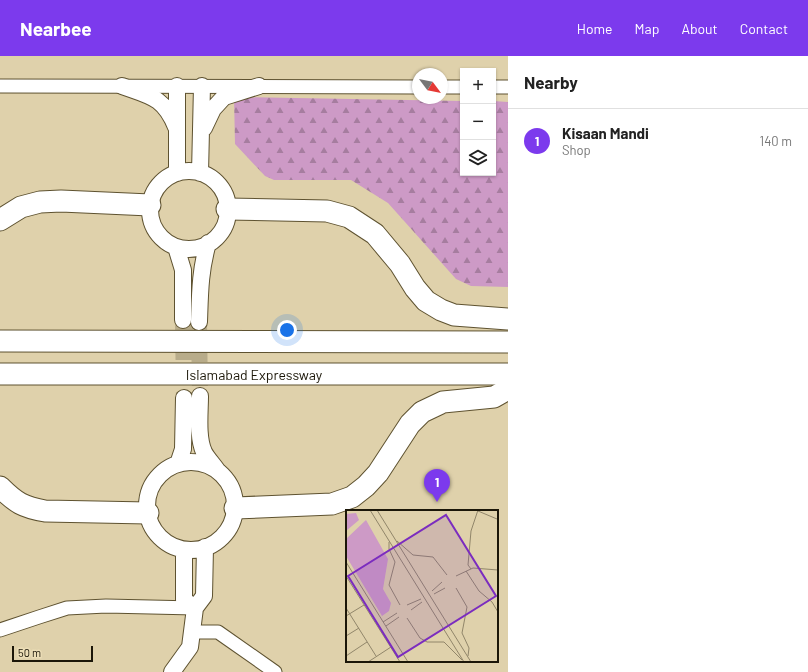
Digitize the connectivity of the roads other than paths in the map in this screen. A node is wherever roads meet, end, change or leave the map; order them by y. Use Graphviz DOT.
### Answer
graph roads {
  1 [pos="0,86"];
  2 [pos="122,86"];
  3 [pos="177,86"];
  4 [pos="202,86"];
  5 [pos="260,86"];
  6 [pos="412,86"];
  7 [pos="448,87"];
  8 [pos="460,87"];
  9 [pos="496,87"];
  10 [pos="508,87"];
  11 [pos="177,130"];
  12 [pos="201,133"];
  13 [pos="177,173"];
  14 [pos="200,173"];
  15 [pos="150,205"];
  16 [pos="227,210"];
  17 [pos="0,220"];
  18 [pos="208,243"];
  19 [pos="176,247"];
  20 [pos="508,319"];
  21 [pos="183,320"];
  22 [pos="200,322"];
  23 [pos="0,341"];
  24 [pos="508,342"];
  25 [pos="0,374"];
  26 [pos="508,374"];
  27 [pos="508,389"];
  28 [pos="200,396"];
  29 [pos="184,398"];
  30 [pos="178,464"];
  31 [pos="217,471"];
  32 [pos="0,487"];
  33 [pos="235,508"];
  34 [pos="148,513"];
  35 [pos="205,547"];
  36 [pos="184,550"];
  37 [pos="195,608"];
  38 [pos="0,630"];
  39 [pos="192,632"];
  40 [pos="172,672"];
  41 [pos="275,672"];
  1 -- 2 [label="street"];
  2 -- 3 [label="street"];
  2 -- 11 [label="street"];
  3 -- 4 [label="street"];
  3 -- 11 [label="street"];
  4 -- 5 [label="street"];
  4 -- 12 [label="street"];
  5 -- 6 [label="street"];
  5 -- 12 [label="street"];
  7 -- 8 [label="street"];
  9 -- 10 [label="street"];
  11 -- 13 [label="street"];
  12 -- 14 [label="street"];
  13 -- 14 [label="street"];
  13 -- 15 [label="street"];
  14 -- 16 [label="street"];
  15 -- 17 [label="highway"];
  15 -- 19 [label="street"];
  16 -- 18 [label="street"];
  16 -- 20 [label="highway"];
  18 -- 19 [label="street"];
  18 -- 22 [label="street"];
  19 -- 21 [label="street"];
  23 -- 24 [label="highway"];
  25 -- 26 [label="highway, Islamabad Expressway"];
  27 -- 33 [label="highway"];
  28 -- 31 [label="street"];
  29 -- 30 [label="street"];
  30 -- 31 [label="street"];
  30 -- 34 [label="street"];
  31 -- 33 [label="street"];
  32 -- 34 [label="highway"];
  33 -- 35 [label="street"];
  34 -- 36 [label="street"];
  35 -- 36 [label="street"];
  35 -- 37 [label="street"];
  36 -- 37 [label="street"];
  37 -- 38 [label="street"];
  37 -- 39 [label="street"];
  39 -- 40 [label="street"];
  39 -- 41 [label="street"];
}
